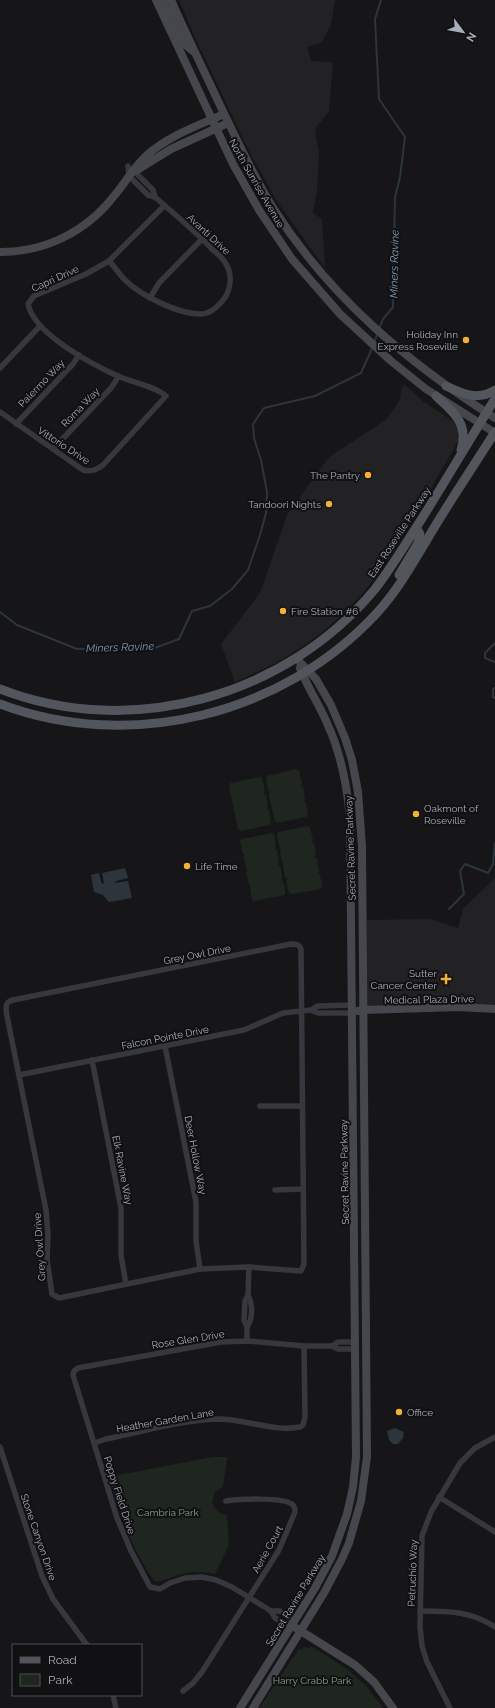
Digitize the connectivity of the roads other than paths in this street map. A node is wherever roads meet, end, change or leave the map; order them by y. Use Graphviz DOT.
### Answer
graph roads {
  1 [pos="156,0"];
  2 [pos="164,0"];
  3 [pos="171,0"];
  4 [pos="195,52"];
  5 [pos="224,114"];
  6 [pos="211,119"];
  7 [pos="228,123"];
  8 [pos="216,129"];
  9 [pos="132,174"];
  10 [pos="149,186"];
  11 [pos="143,191"];
  12 [pos="155,197"];
  13 [pos="164,206"];
  14 [pos="202,239"];
  15 [pos="0,252"];
  16 [pos="109,261"];
  17 [pos="150,298"];
  18 [pos="40,326"];
  19 [pos="79,355"];
  20 [pos="0,368"];
  21 [pos="119,376"];
  22 [pos="446,386"];
  23 [pos="495,390"];
  24 [pos="166,396"];
  25 [pos="436,396"];
  26 [pos="495,399"];
  27 [pos="0,412"];
  28 [pos="487,413"];
  29 [pos="495,418"];
  30 [pos="16,424"];
  31 [pos="480,424"];
  32 [pos="495,433"];
  33 [pos="53,449"];
  34 [pos="456,463"];
  35 [pos="416,528"];
  36 [pos="388,600"];
  37 [pos="296,658"];
  38 [pos="305,672"];
  39 [pos="0,689"];
  40 [pos="0,704"];
  41 [pos="333,1005"];
  42 [pos="352,1009"];
  43 [pos="495,1009"];
  44 [pos="301,1010"];
  45 [pos="311,1010"];
  46 [pos="363,1010"];
  47 [pos="333,1013"];
  48 [pos="165,1046"];
  49 [pos="92,1060"];
  50 [pos="19,1075"];
  51 [pos="260,1106"];
  52 [pos="302,1106"];
  53 [pos="303,1189"];
  54 [pos="275,1190"];
  55 [pos="249,1268"];
  56 [pos="200,1269"];
  57 [pos="126,1284"];
  58 [pos="248,1295"];
  59 [pos="244,1312"];
  60 [pos="251,1313"];
  61 [pos="247,1327"];
  62 [pos="247,1341"];
  63 [pos="355,1345"];
  64 [pos="366,1345"];
  65 [pos="304,1346"];
  66 [pos="74,1371"];
  67 [pos="495,1437"];
  68 [pos="94,1443"];
  69 [pos="0,1448"];
  70 [pos="439,1497"];
  71 [pos="226,1501"];
  72 [pos="495,1532"];
  73 [pos="249,1598"];
  74 [pos="420,1611"];
  75 [pos="292,1625"];
  76 [pos="495,1627"];
  77 [pos="301,1630"];
  78 [pos="86,1644"];
  79 [pos="183,1691"];
  80 [pos="114,1696"];
  81 [pos="116,1708"];
  82 [pos="240,1708"];
  83 [pos="253,1708"];
  84 [pos="393,1708"];
  85 [pos="450,1708"];
  1 -- 6 [label="main road, North Sunrise Avenue"];
  2 -- 4 [label="main road"];
  3 -- 4 [label="main road, North Sunrise Avenue"];
  4 -- 5 [label="main road, North Sunrise Avenue"];
  5 -- 6 [label="main road"];
  5 -- 7 [label="main road, North Sunrise Avenue"];
  6 -- 8 [label="main road, North Sunrise Avenue"];
  6 -- 9 [label="main road"];
  7 -- 8 [label="main road"];
  7 -- 22 [label="main road, North Sunrise Avenue"];
  8 -- 9 [label="main road"];
  8 -- 25 [label="main road, North Sunrise Avenue"];
  9 -- 10 [label="street, Avanti Drive"];
  9 -- 11 [label="street, Avanti Drive"];
  9 -- 15 [label="main road"];
  10 -- 11 [label="street"];
  10 -- 12 [label="street, Avanti Drive"];
  11 -- 12 [label="street, Avanti Drive"];
  12 -- 13 [label="street, Avanti Drive"];
  13 -- 14 [label="street, Avanti Drive"];
  13 -- 16 [label="street, Capri Drive"];
  14 -- 17 [label="street"];
  14 -- 17 [label="street, Avanti Drive"];
  16 -- 17 [label="street, Avanti Drive"];
  16 -- 18 [label="street, Capri Drive"];
  18 -- 19 [label="street, Capri Drive"];
  18 -- 20 [label="street"];
  19 -- 21 [label="street, Capri Drive"];
  19 -- 30 [label="street, Palermo Way"];
  21 -- 24 [label="street, Capri Drive"];
  21 -- 33 [label="street, Roma Way"];
  22 -- 23 [label="main road"];
  22 -- 28 [label="main road, North Sunrise Avenue"];
  24 -- 33 [label="street, Vittorio Drive"];
  25 -- 31 [label="main road, North Sunrise Avenue"];
  25 -- 34 [label="main road"];
  26 -- 28 [label="main road, East Roseville Parkway"];
  27 -- 30 [label="street, Vittorio Drive"];
  28 -- 29 [label="main road, North Sunrise Avenue"];
  28 -- 31 [label="main road, East Roseville Parkway"];
  30 -- 33 [label="street, Vittorio Drive"];
  31 -- 32 [label="main road, North Sunrise Avenue"];
  31 -- 34 [label="main road, East Roseville Parkway"];
  32 -- 36 [label="main road"];
  34 -- 35 [label="main road, East Roseville Parkway"];
  35 -- 36 [label="main road"];
  35 -- 37 [label="main road, East Roseville Parkway"];
  36 -- 38 [label="main road"];
  37 -- 38 [label="main road, Secret Ravine Parkway"];
  37 -- 39 [label="main road, East Roseville Parkway"];
  38 -- 40 [label="main road"];
  38 -- 42 [label="main road, Secret Ravine Parkway"];
  38 -- 46 [label="main road, Secret Ravine Parkway"];
  41 -- 42 [label="street, Falcon Pointe Drive"];
  41 -- 45 [label="street, Falcon Pointe Drive"];
  41 -- 47 [label="street"];
  42 -- 46 [label="main road"];
  42 -- 47 [label="street, Falcon Pointe Drive"];
  42 -- 63 [label="main road, Secret Ravine Parkway"];
  43 -- 46 [label="main road, Medical Plaza Drive"];
  44 -- 45 [label="street, Falcon Pointe Drive"];
  44 -- 48 [label="street, Falcon Pointe Drive"];
  44 -- 50 [label="street, Grey Owl Drive"];
  44 -- 52 [label="street, Grey Owl Drive"];
  45 -- 47 [label="street, Falcon Pointe Drive"];
  46 -- 64 [label="main road, Secret Ravine Parkway"];
  48 -- 49 [label="street, Falcon Pointe Drive"];
  48 -- 56 [label="street, Deer Hollow Way"];
  49 -- 50 [label="street, Falcon Pointe Drive"];
  49 -- 57 [label="street, Elk Ravine Way"];
  50 -- 57 [label="street, Grey Owl Drive"];
  51 -- 52 [label="street"];
  52 -- 53 [label="street, Grey Owl Drive"];
  53 -- 54 [label="street"];
  53 -- 55 [label="street, Grey Owl Drive"];
  55 -- 56 [label="street, Grey Owl Drive"];
  55 -- 58 [label="street"];
  56 -- 57 [label="street, Grey Owl Drive"];
  58 -- 59 [label="street"];
  58 -- 60 [label="street"];
  59 -- 60 [label="street"];
  59 -- 61 [label="street"];
  60 -- 61 [label="street"];
  61 -- 62 [label="street"];
  62 -- 65 [label="street, Rose Glen Drive"];
  62 -- 66 [label="street, Rose Glen Drive"];
  63 -- 64 [label="main road"];
  63 -- 65 [label="street, Rose Glen Drive"];
  63 -- 75 [label="main road, Secret Ravine Parkway"];
  64 -- 77 [label="main road, Secret Ravine Parkway"];
  65 -- 68 [label="street, Heather Garden Lane"];
  66 -- 68 [label="street, Poppy Field Drive"];
  67 -- 70 [label="street, Petruchio Way"];
  68 -- 73 [label="street, Poppy Field Drive"];
  69 -- 78 [label="street, Stone Canyon Drive"];
  70 -- 72 [label="street"];
  70 -- 74 [label="street, Petruchio Way"];
  71 -- 73 [label="street, Aerie Court"];
  73 -- 75 [label="street, Poppy Field Drive"];
  73 -- 79 [label="street"];
  74 -- 76 [label="street"];
  74 -- 85 [label="street, Petruchio Way"];
  75 -- 77 [label="main road"];
  75 -- 82 [label="main road, Secret Ravine Parkway"];
  77 -- 83 [label="main road, Secret Ravine Parkway"];
  77 -- 84 [label="main road"];
  80 -- 81 [label="street"];
}
